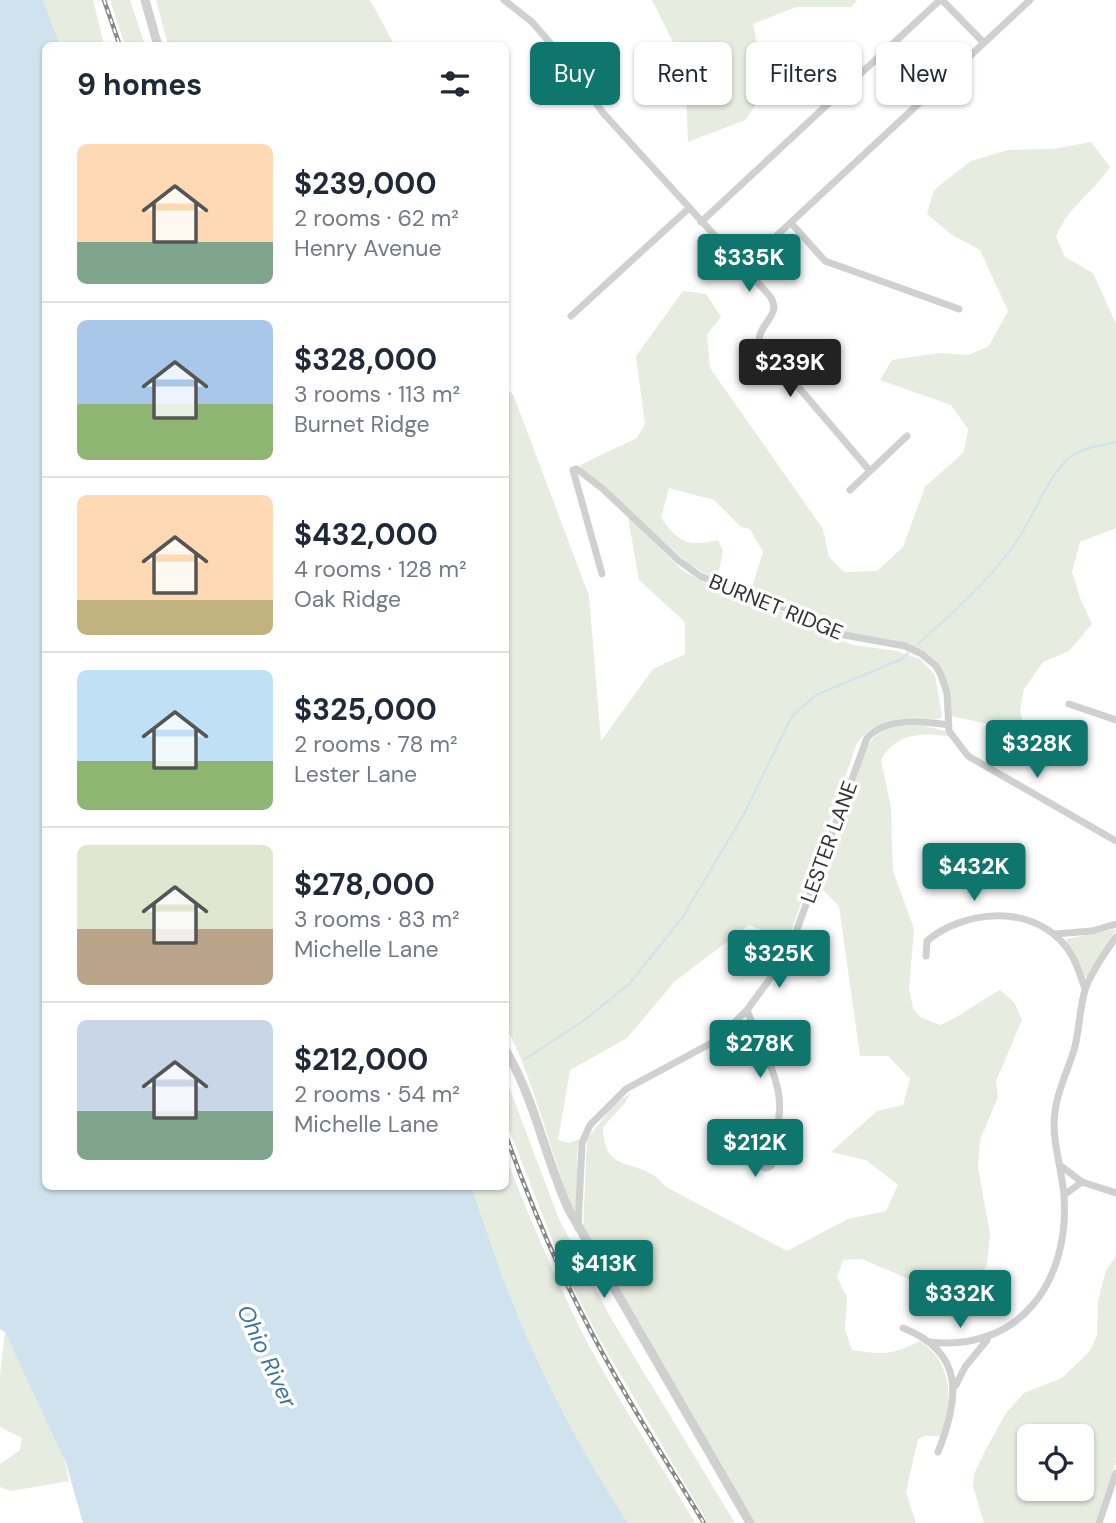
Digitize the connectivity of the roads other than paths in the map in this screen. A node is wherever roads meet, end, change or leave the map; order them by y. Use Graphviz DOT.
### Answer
graph roads {
  1 [pos="145,0"];
  2 [pos="504,0"];
  3 [pos="941,0"];
  4 [pos="1030,0"];
  5 [pos="157,42"];
  6 [pos="984,43"];
  7 [pos="688,209"];
  8 [pos="701,222"];
  9 [pos="791,223"];
  10 [pos="743,267"];
  11 [pos="959,309"];
  12 [pos="571,316"];
  13 [pos="906,436"];
  14 [pos="870,471"];
  15 [pos="850,489"];
  16 [pos="602,574"];
  17 [pos="1069,704"];
  18 [pos="1116,720"];
  19 [pos="948,725"];
  20 [pos="1116,841"];
  21 [pos="1116,924"];
  22 [pos="1055,934"];
  23 [pos="1116,937"];
  24 [pos="926,956"];
  25 [pos="1085,989"];
  26 [pos="747,1010"];
  27 [pos="509,1057"];
  28 [pos="765,1154"];
  29 [pos="1060,1165"];
  30 [pos="1082,1182"];
  31 [pos="1116,1193"];
  32 [pos="1064,1195"];
  33 [pos="578,1228"];
  34 [pos="903,1328"];
  35 [pos="993,1335"];
  36 [pos="930,1342"];
  37 [pos="955,1387"];
  38 [pos="938,1452"];
  39 [pos="1116,1473"];
  40 [pos="750,1523"];
  41 [pos="1099,1523"];
  1 -- 5 [label="street"];
  2 -- 7 [label="street"];
  3 -- 6 [label="street"];
  3 -- 8 [label="street"];
  4 -- 6 [label="street"];
  6 -- 9 [label="street"];
  7 -- 8 [label="street"];
  7 -- 12 [label="street"];
  8 -- 10 [label="street"];
  9 -- 10 [label="street"];
  9 -- 11 [label="street"];
  10 -- 14 [label="street"];
  13 -- 14 [label="street"];
  14 -- 15 [label="street"];
  16 -- 19 [label="street, BURNET RIDGE"];
  17 -- 18 [label="street"];
  19 -- 20 [label="street"];
  19 -- 26 [label="street, LESTER LANE"];
  21 -- 22 [label="street"];
  22 -- 24 [label="street"];
  22 -- 25 [label="street"];
  23 -- 25 [label="street"];
  25 -- 29 [label="street"];
  26 -- 28 [label="street"];
  26 -- 33 [label="street, LESTER LANE"];
  27 -- 33 [label="street"];
  29 -- 30 [label="street"];
  29 -- 32 [label="street"];
  30 -- 31 [label="street"];
  30 -- 32 [label="street"];
  32 -- 35 [label="street"];
  33 -- 40 [label="street"];
  34 -- 36 [label="street"];
  35 -- 36 [label="street"];
  35 -- 37 [label="street"];
  36 -- 37 [label="street"];
  37 -- 38 [label="street"];
  39 -- 41 [label="street"];
}
